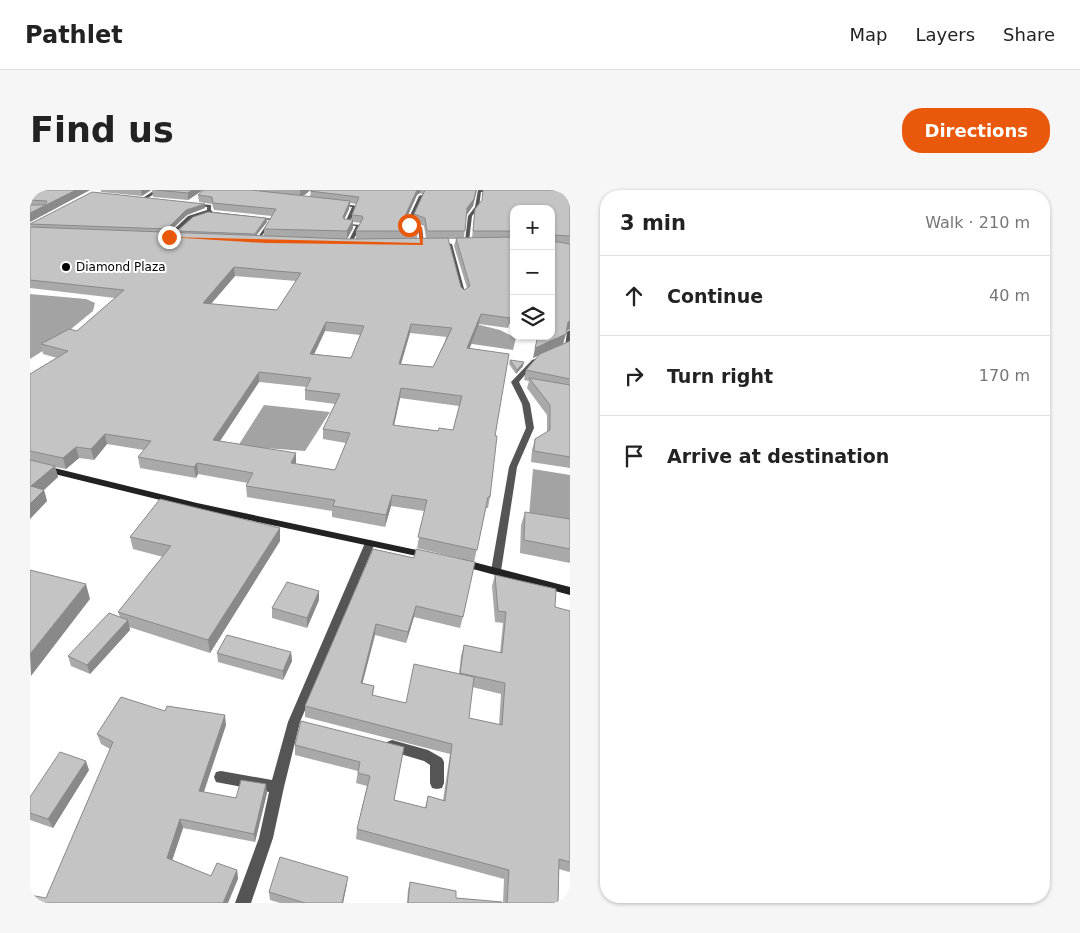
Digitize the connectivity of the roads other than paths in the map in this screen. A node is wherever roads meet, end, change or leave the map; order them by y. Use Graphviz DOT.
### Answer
graph roads {
  1 [pos="158,190"];
  2 [pos="510,190"];
  3 [pos="421,196"];
  4 [pos="136,199"];
  5 [pos="143,199"];
  6 [pos="196,199"];
  7 [pos="152,200"];
  8 [pos="328,202"];
  9 [pos="209,211"];
  10 [pos="160,237"];
  11 [pos="169,237"];
  12 [pos="179,238"];
  13 [pos="247,241"];
  14 [pos="257,241"];
  15 [pos="467,241"];
  16 [pos="476,241"];
  17 [pos="266,242"];
  18 [pos="342,243"];
  19 [pos="349,244"];
  20 [pos="357,244"];
  21 [pos="414,244"];
  22 [pos="442,244"];
  23 [pos="450,244"];
  24 [pos="464,295"];
  25 [pos="570,332"];
  26 [pos="562,349"];
  27 [pos="30,465"];
  28 [pos="370,543"];
  29 [pos="496,571"];
  30 [pos="570,590"];
  31 [pos="380,744"];
  32 [pos="221,777"];
  33 [pos="437,783"];
  34 [pos="277,787"];
  35 [pos="242,903"];
  1 -- 5 [label="street"];
  2 -- 15 [label="street"];
  3 -- 21 [label="street"];
  4 -- 5 [label="street"];
  5 -- 7 [label="street"];
  6 -- 9 [label="street"];
  8 -- 19 [label="street"];
  9 -- 11 [label="street"];
  9 -- 14 [label="street"];
  10 -- 11 [label="street"];
  11 -- 12 [label="street"];
  13 -- 14 [label="street"];
  14 -- 17 [label="street"];
  15 -- 16 [label="street"];
  15 -- 23 [label="street"];
  18 -- 19 [label="street"];
  19 -- 20 [label="street"];
  22 -- 23 [label="street"];
  23 -- 24 [label="street"];
  25 -- 26 [label="street"];
  26 -- 29 [label="street"];
  27 -- 28 [label="street"];
  28 -- 29 [label="street"];
  28 -- 34 [label="street"];
  29 -- 30 [label="street"];
  31 -- 33 [label="street"];
  32 -- 34 [label="street"];
  34 -- 35 [label="street"];
}
